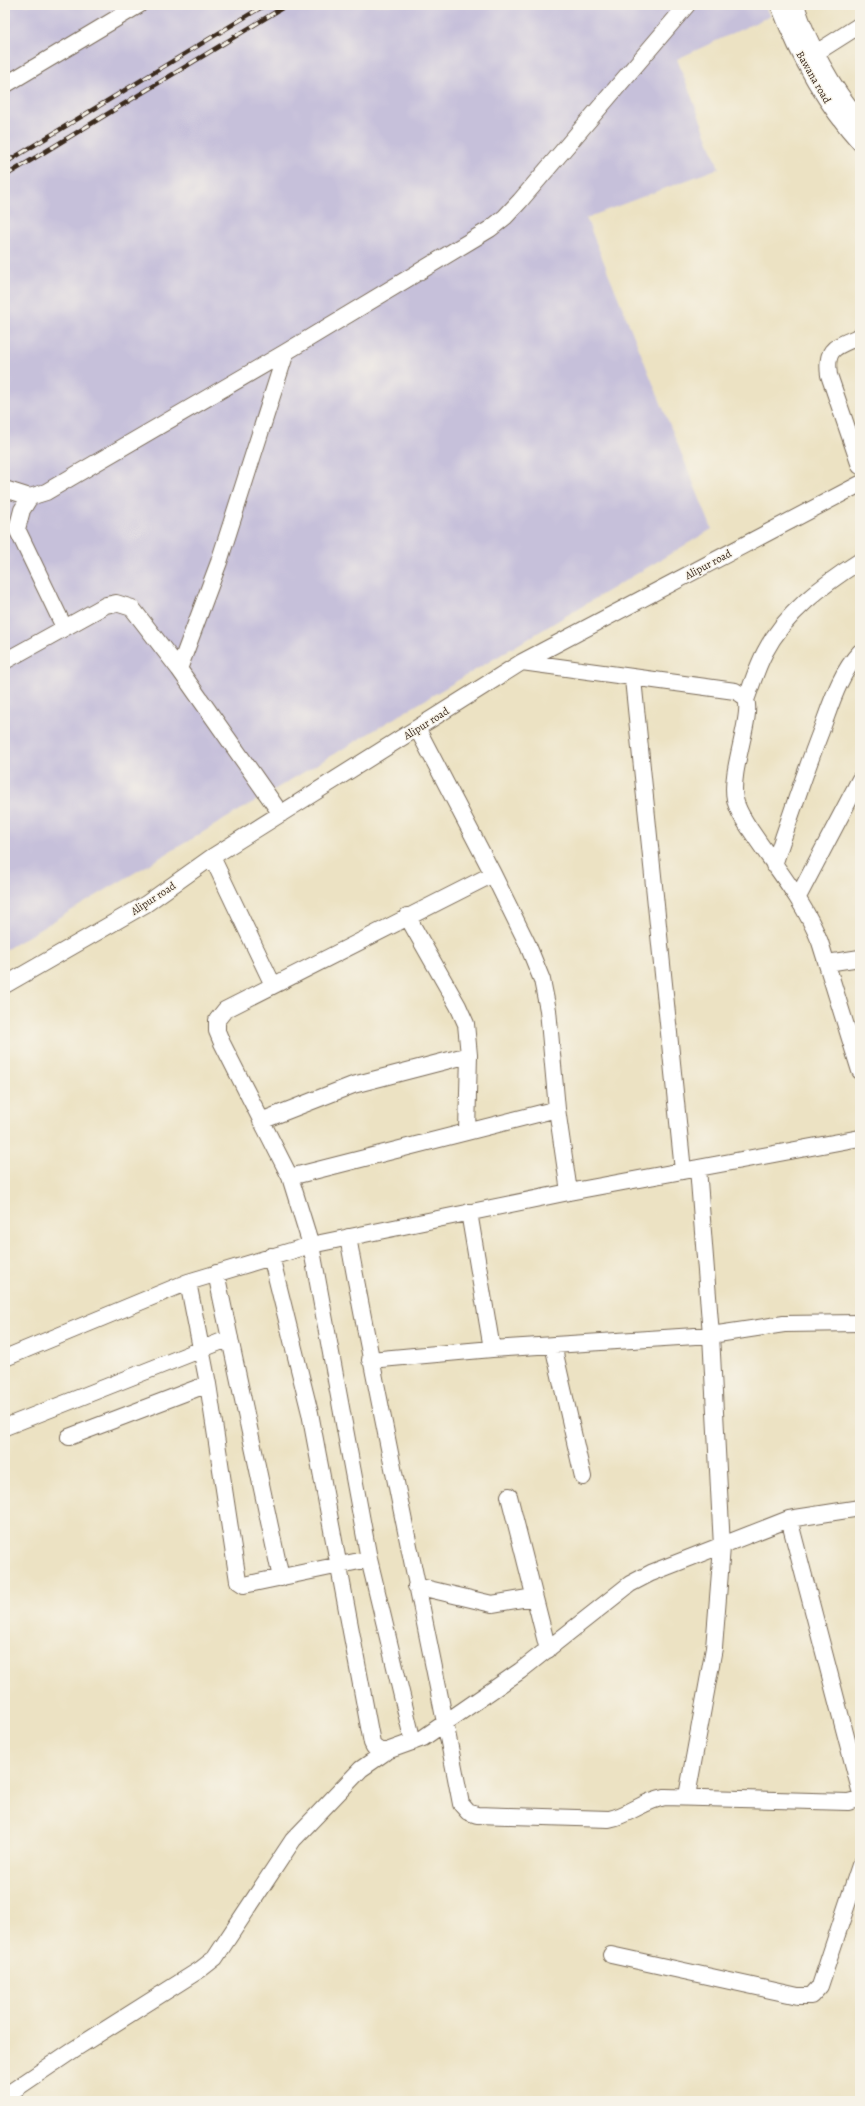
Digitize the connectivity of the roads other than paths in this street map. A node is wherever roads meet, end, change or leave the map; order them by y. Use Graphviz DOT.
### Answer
graph roads {
  1 [pos="139,5"];
  2 [pos="687,5"];
  3 [pos="779,5"];
  4 [pos="796,5"];
  5 [pos="860,25"];
  6 [pos="809,57"];
  7 [pos="5,85"];
  8 [pos="860,119"];
  9 [pos="860,143"];
  10 [pos="860,336"];
  11 [pos="286,352"];
  12 [pos="860,466"];
  13 [pos="860,484"];
  14 [pos="5,489"];
  15 [pos="30,497"];
  16 [pos="860,561"];
  17 [pos="64,627"];
  18 [pos="860,652"];
  19 [pos="5,661"];
  20 [pos="522,662"];
  21 [pos="179,669"];
  22 [pos="633,678"];
  23 [pos="746,700"];
  24 [pos="417,728"];
  25 [pos="860,779"];
  26 [pos="281,814"];
  27 [pos="212,857"];
  28 [pos="774,865"];
  29 [pos="493,874"];
  30 [pos="798,897"];
  31 [pos="407,916"];
  32 [pos="860,958"];
  33 [pos="827,963"];
  34 [pos="5,984"];
  35 [pos="273,985"];
  36 [pos="469,1055"];
  37 [pos="860,1071"];
  38 [pos="557,1109"];
  39 [pos="261,1121"];
  40 [pos="467,1131"];
  41 [pos="860,1138"];
  42 [pos="690,1170"];
  43 [pos="290,1177"];
  44 [pos="570,1192"];
  45 [pos="469,1212"];
  46 [pos="348,1237"];
  47 [pos="311,1245"];
  48 [pos="271,1256"];
  49 [pos="216,1273"];
  50 [pos="188,1282"];
  51 [pos="860,1322"];
  52 [pos="711,1335"];
  53 [pos="230,1338"];
  54 [pos="554,1345"];
  55 [pos="492,1349"];
  56 [pos="202,1351"];
  57 [pos="5,1358"];
  58 [pos="370,1360"];
  59 [pos="208,1384"];
  60 [pos="5,1427"];
  61 [pos="69,1436"];
  62 [pos="583,1477"];
  63 [pos="509,1496"];
  64 [pos="860,1508"];
  65 [pos="789,1519"];
  66 [pos="722,1546"];
  67 [pos="369,1559"];
  68 [pos="337,1566"];
  69 [pos="281,1578"];
  70 [pos="416,1586"];
  71 [pos="534,1597"];
  72 [pos="548,1650"];
  73 [pos="446,1721"];
  74 [pos="413,1742"];
  75 [pos="387,1751"];
  76 [pos="860,1790"];
  77 [pos="687,1796"];
  78 [pos="860,1799"];
  79 [pos="860,1865"];
  80 [pos="611,1955"];
  81 [pos="5,2096"];
  1 -- 7 [label="street"];
  2 -- 11 [label="street"];
  3 -- 6 [label="street, Bawana road"];
  4 -- 6 [label="street, Bawana road"];
  5 -- 6 [label="street"];
  6 -- 8 [label="street, Bawana road"];
  6 -- 9 [label="street, Bawana road"];
  10 -- 12 [label="street"];
  11 -- 15 [label="street"];
  11 -- 21 [label="street"];
  13 -- 20 [label="street, Alipur road"];
  14 -- 15 [label="street"];
  15 -- 17 [label="street"];
  16 -- 23 [label="street"];
  17 -- 19 [label="street"];
  17 -- 21 [label="street"];
  18 -- 28 [label="street"];
  20 -- 22 [label="street"];
  20 -- 24 [label="street, Alipur road"];
  21 -- 26 [label="street"];
  22 -- 23 [label="street"];
  22 -- 42 [label="street"];
  23 -- 28 [label="street"];
  24 -- 26 [label="street, Alipur road"];
  24 -- 29 [label="street"];
  25 -- 30 [label="street"];
  26 -- 27 [label="street, Alipur road"];
  27 -- 34 [label="street, Alipur road"];
  27 -- 35 [label="street"];
  28 -- 30 [label="street"];
  29 -- 31 [label="street"];
  29 -- 38 [label="street"];
  30 -- 33 [label="street"];
  31 -- 35 [label="street"];
  31 -- 36 [label="street"];
  32 -- 33 [label="street"];
  33 -- 37 [label="street"];
  35 -- 39 [label="street"];
  36 -- 39 [label="street"];
  36 -- 40 [label="street"];
  38 -- 40 [label="street"];
  38 -- 44 [label="street"];
  39 -- 43 [label="street"];
  40 -- 43 [label="street"];
  41 -- 42 [label="street"];
  42 -- 44 [label="street"];
  42 -- 52 [label="street"];
  43 -- 47 [label="street"];
  44 -- 45 [label="street"];
  45 -- 46 [label="street"];
  45 -- 55 [label="street"];
  46 -- 47 [label="street"];
  46 -- 58 [label="street"];
  47 -- 48 [label="street"];
  47 -- 67 [label="street"];
  48 -- 49 [label="street"];
  48 -- 68 [label="street"];
  49 -- 50 [label="street"];
  49 -- 53 [label="street"];
  50 -- 56 [label="street"];
  50 -- 57 [label="street"];
  51 -- 52 [label="street"];
  52 -- 54 [label="street"];
  52 -- 66 [label="street"];
  53 -- 56 [label="street"];
  53 -- 69 [label="street"];
  54 -- 55 [label="street"];
  54 -- 62 [label="street"];
  55 -- 58 [label="street"];
  56 -- 59 [label="street"];
  56 -- 60 [label="street"];
  58 -- 70 [label="street"];
  59 -- 61 [label="street"];
  59 -- 69 [label="street"];
  63 -- 71 [label="street"];
  64 -- 65 [label="street"];
  65 -- 66 [label="street"];
  65 -- 76 [label="street"];
  66 -- 72 [label="street"];
  66 -- 77 [label="street"];
  67 -- 68 [label="street"];
  67 -- 74 [label="street"];
  68 -- 69 [label="street"];
  68 -- 75 [label="street"];
  70 -- 71 [label="street"];
  70 -- 73 [label="street"];
  71 -- 72 [label="street"];
  72 -- 73 [label="street"];
  73 -- 74 [label="street"];
  73 -- 77 [label="street"];
  74 -- 75 [label="street"];
  75 -- 81 [label="street"];
  77 -- 78 [label="street"];
  79 -- 80 [label="street"];
}
